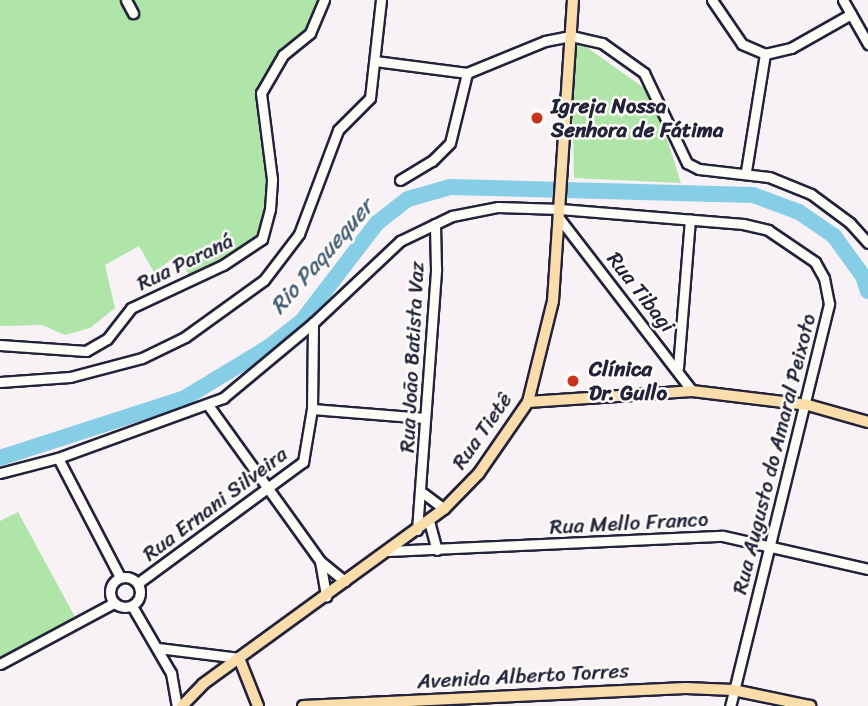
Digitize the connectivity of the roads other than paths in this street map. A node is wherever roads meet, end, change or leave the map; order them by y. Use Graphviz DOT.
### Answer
graph roads {
  1 [pos="126,0"];
  2 [pos="324,0"];
  3 [pos="381,0"];
  4 [pos="573,0"];
  5 [pos="712,0"];
  6 [pos="843,0"];
  7 [pos="133,13"];
  8 [pos="851,14"];
  9 [pos="571,36"];
  10 [pos="868,44"];
  11 [pos="765,54"];
  12 [pos="376,61"];
  13 [pos="467,73"];
  14 [pos="746,171"];
  15 [pos="400,180"];
  16 [pos="560,209"];
  17 [pos="690,219"];
  18 [pos="435,223"];
  19 [pos="868,243"];
  20 [pos="313,323"];
  21 [pos="0,345"];
  22 [pos="678,368"];
  23 [pos="0,382"];
  24 [pos="692,391"];
  25 [pos="528,402"];
  26 [pos="208,405"];
  27 [pos="808,405"];
  28 [pos="312,409"];
  29 [pos="425,418"];
  30 [pos="865,421"];
  31 [pos="58,458"];
  32 [pos="0,473"];
  33 [pos="268,491"];
  34 [pos="423,492"];
  35 [pos="444,509"];
  36 [pos="429,521"];
  37 [pos="417,530"];
  38 [pos="769,545"];
  39 [pos="437,550"];
  40 [pos="388,551"];
  41 [pos="320,561"];
  42 [pos="868,569"];
  43 [pos="120,577"];
  44 [pos="345,581"];
  45 [pos="138,583"];
  46 [pos="326,596"];
  47 [pos="114,603"];
  48 [pos="132,606"];
  49 [pos="158,648"];
  50 [pos="239,658"];
  51 [pos="0,664"];
  52 [pos="739,691"];
  53 [pos="406,704"];
  54 [pos="180,706"];
  55 [pos="258,706"];
  56 [pos="303,706"];
  57 [pos="730,706"];
  58 [pos="809,706"];
  1 -- 7 [label="street"];
  2 -- 21 [label="street, Rua Paraná"];
  3 -- 12 [label="street"];
  4 -- 9 [label="main road, Rua Tietê"];
  5 -- 11 [label="street"];
  6 -- 8 [label="street"];
  8 -- 10 [label="street"];
  8 -- 11 [label="street"];
  9 -- 13 [label="street"];
  9 -- 14 [label="street"];
  9 -- 16 [label="main road, Rua Tietê"];
  11 -- 14 [label="street"];
  12 -- 13 [label="street"];
  12 -- 23 [label="street"];
  13 -- 15 [label="street"];
  14 -- 19 [label="street"];
  16 -- 17 [label="street, Rua Augusto do Amaral Peixoto"];
  16 -- 18 [label="street, Rua Augusto do Amaral Peixoto"];
  16 -- 22 [label="street, Rua Tibagi"];
  16 -- 25 [label="main road, Rua Tietê"];
  17 -- 22 [label="street"];
  17 -- 27 [label="street, Rua Augusto do Amaral Peixoto"];
  18 -- 20 [label="street, Rua Augusto do Amaral Peixoto"];
  18 -- 29 [label="street, Rua João Batista Vaz"];
  20 -- 26 [label="street, Rua Augusto do Amaral Peixoto"];
  20 -- 28 [label="street, Rua Ernani Silveira"];
  22 -- 24 [label="street, Rua Tibagi"];
  24 -- 25 [label="main road"];
  24 -- 27 [label="main road"];
  25 -- 35 [label="main road, Rua Tietê"];
  26 -- 31 [label="street, Rua Augusto do Amaral Peixoto"];
  26 -- 33 [label="street"];
  27 -- 30 [label="main road"];
  27 -- 38 [label="street, Rua Augusto do Amaral Peixoto"];
  28 -- 29 [label="street"];
  28 -- 33 [label="street, Rua Ernani Silveira"];
  29 -- 34 [label="street, Rua João Batista Vaz"];
  31 -- 32 [label="street, Rua Augusto do Amaral Peixoto"];
  31 -- 43 [label="street"];
  33 -- 41 [label="street"];
  33 -- 45 [label="street, Rua Ernani Silveira"];
  34 -- 35 [label="street"];
  34 -- 37 [label="street, Rua João Batista Vaz"];
  35 -- 36 [label="main road, Rua Tietê"];
  36 -- 37 [label="main road, Rua Tietê"];
  36 -- 39 [label="street"];
  37 -- 40 [label="main road, Rua Tietê"];
  38 -- 39 [label="street, Rua Mello Franco"];
  38 -- 42 [label="street, Rua Mello Franco"];
  38 -- 52 [label="street, Rua Augusto do Amaral Peixoto"];
  39 -- 40 [label="street, Rua Mello Franco"];
  40 -- 44 [label="main road, Rua Tietê"];
  41 -- 44 [label="street"];
  41 -- 46 [label="street"];
  43 -- 45 [label="street"];
  43 -- 47 [label="street"];
  44 -- 46 [label="main road, Rua Tietê"];
  45 -- 48 [label="street"];
  46 -- 50 [label="main road, Rua Tietê"];
  47 -- 48 [label="street"];
  47 -- 51 [label="street"];
  48 -- 49 [label="street"];
  49 -- 50 [label="street"];
  49 -- 54 [label="street"];
  50 -- 54 [label="main road, Rua Tietê"];
  50 -- 55 [label="main road"];
  52 -- 53 [label="main road, Avenida Alberto Torres"];
  52 -- 57 [label="street, Rua Augusto do Amaral Peixoto"];
  52 -- 58 [label="main road, Avenida Alberto Torres"];
  53 -- 56 [label="main road, Avenida Alberto Torres"];
}
